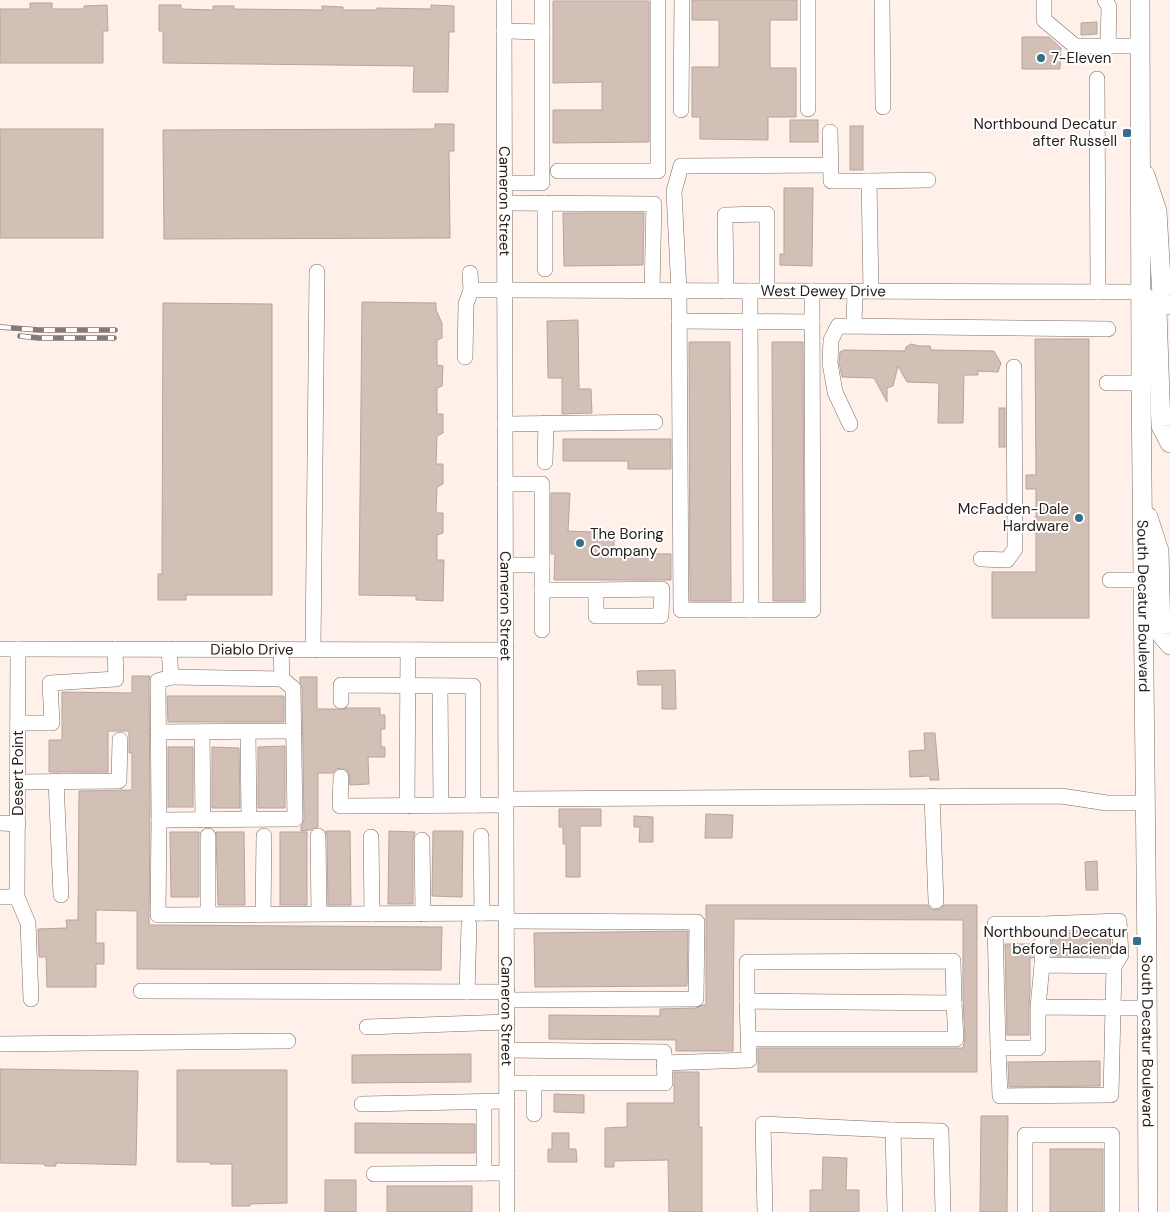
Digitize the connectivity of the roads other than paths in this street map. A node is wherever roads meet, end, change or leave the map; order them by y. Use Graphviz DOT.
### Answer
graph roads {
  1 [pos="504,0"];
  2 [pos="542,0"];
  3 [pos="658,0"];
  4 [pos="682,0"];
  5 [pos="808,0"];
  6 [pos="882,0"];
  7 [pos="1044,0"];
  8 [pos="1105,0"];
  9 [pos="1140,0"];
  10 [pos="504,31"];
  11 [pos="542,32"];
  12 [pos="1140,46"];
  13 [pos="1108,47"];
  14 [pos="1098,79"];
  15 [pos="883,107"];
  16 [pos="808,109"];
  17 [pos="681,110"];
  18 [pos="830,132"];
  19 [pos="1140,160"];
  20 [pos="830,165"];
  21 [pos="558,171"];
  22 [pos="928,180"];
  23 [pos="869,181"];
  24 [pos="505,183"];
  25 [pos="505,203"];
  26 [pos="545,203"];
  27 [pos="545,269"];
  28 [pos="317,272"];
  29 [pos="470,273"];
  30 [pos="471,290"];
  31 [pos="505,290"];
  32 [pos="652,290"];
  33 [pos="679,291"];
  34 [pos="726,291"];
  35 [pos="750,291"];
  36 [pos="766,291"];
  37 [pos="812,291"];
  38 [pos="854,291"];
  39 [pos="871,291"];
  40 [pos="1098,292"];
  41 [pos="1140,292"];
  42 [pos="1170,305"];
  43 [pos="679,321"];
  44 [pos="750,322"];
  45 [pos="812,322"];
  46 [pos="854,325"];
  47 [pos="1108,329"];
  48 [pos="465,357"];
  49 [pos="1014,367"];
  50 [pos="1107,383"];
  51 [pos="1141,383"];
  52 [pos="655,422"];
  53 [pos="546,423"];
  54 [pos="505,424"];
  55 [pos="850,424"];
  56 [pos="1170,444"];
  57 [pos="545,462"];
  58 [pos="505,484"];
  59 [pos="1142,501"];
  60 [pos="981,559"];
  61 [pos="506,565"];
  62 [pos="542,565"];
  63 [pos="1110,580"];
  64 [pos="1143,580"];
  65 [pos="542,590"];
  66 [pos="596,590"];
  67 [pos="751,610"];
  68 [pos="542,630"];
  69 [pos="1170,645"];
  70 [pos="0,649"];
  71 [pos="18,649"];
  72 [pos="115,649"];
  73 [pos="169,649"];
  74 [pos="281,650"];
  75 [pos="313,650"];
  76 [pos="408,650"];
  77 [pos="506,650"];
  78 [pos="171,677"];
  79 [pos="282,679"];
  80 [pos="408,686"];
  81 [pos="440,686"];
  82 [pos="341,701"];
  83 [pos="18,722"];
  84 [pos="294,731"];
  85 [pos="158,732"];
  86 [pos="202,732"];
  87 [pos="248,732"];
  88 [pos="120,740"];
  89 [pos="341,777"];
  90 [pos="56,781"];
  91 [pos="18,782"];
  92 [pos="932,796"];
  93 [pos="506,802"];
  94 [pos="1146,803"];
  95 [pos="473,805"];
  96 [pos="407,806"];
  97 [pos="441,806"];
  98 [pos="249,819"];
  99 [pos="159,820"];
  100 [pos="203,820"];
  101 [pos="0,823"];
  102 [pos="18,824"];
  103 [pos="208,836"];
  104 [pos="264,836"];
  105 [pos="318,836"];
  106 [pos="371,836"];
  107 [pos="481,836"];
  108 [pos="422,840"];
  109 [pos="60,895"];
  110 [pos="0,897"];
  111 [pos="18,897"];
  112 [pos="936,901"];
  113 [pos="319,913"];
  114 [pos="482,913"];
  115 [pos="208,914"];
  116 [pos="263,914"];
  117 [pos="372,914"];
  118 [pos="422,914"];
  119 [pos="506,917"];
  120 [pos="1043,924"];
  121 [pos="469,925"];
  122 [pos="1042,965"];
  123 [pos="1114,966"];
  124 [pos="141,990"];
  125 [pos="467,992"];
  126 [pos="507,996"];
  127 [pos="31,999"];
  128 [pos="747,1001"];
  129 [pos="954,1003"];
  130 [pos="1038,1007"];
  131 [pos="1113,1008"];
  132 [pos="1147,1008"];
  133 [pos="506,1022"];
  134 [pos="367,1027"];
  135 [pos="748,1039"];
  136 [pos="288,1041"];
  137 [pos="0,1044"];
  138 [pos="998,1048"];
  139 [pos="507,1050"];
  140 [pos="664,1063"];
  141 [pos="507,1083"];
  142 [pos="534,1083"];
  143 [pos="507,1101"];
  144 [pos="484,1102"];
  145 [pos="362,1104"];
  146 [pos="534,1114"];
  147 [pos="893,1130"];
  148 [pos="507,1173"];
  149 [pos="374,1174"];
  150 [pos="484,1174"];
  151 [pos="507,1212"];
  152 [pos="765,1212"];
  153 [pos="895,1212"];
  154 [pos="942,1212"];
  155 [pos="1025,1212"];
  156 [pos="1112,1212"];
  157 [pos="1148,1212"];
  1 -- 10 [label="street, Cameron Street"];
  2 -- 11 [label="street"];
  3 -- 21 [label="street"];
  4 -- 17 [label="street"];
  5 -- 16 [label="street"];
  6 -- 15 [label="street"];
  7 -- 13 [label="street"];
  8 -- 13 [label="street"];
  9 -- 12 [label="main road, South Decatur Boulevard"];
  10 -- 11 [label="street"];
  10 -- 24 [label="street, Cameron Street"];
  11 -- 24 [label="street"];
  12 -- 13 [label="street"];
  12 -- 19 [label="main road, South Decatur Boulevard"];
  14 -- 40 [label="street"];
  18 -- 20 [label="street"];
  19 -- 41 [label="main road, South Decatur Boulevard"];
  19 -- 42 [label="main road"];
  20 -- 23 [label="street"];
  20 -- 33 [label="street"];
  22 -- 23 [label="street"];
  23 -- 39 [label="street"];
  24 -- 25 [label="street, Cameron Street"];
  25 -- 26 [label="street"];
  25 -- 31 [label="street, Cameron Street"];
  26 -- 27 [label="street"];
  26 -- 32 [label="street"];
  28 -- 75 [label="street"];
  29 -- 30 [label="street"];
  30 -- 31 [label="street, West Dewey Drive"];
  30 -- 48 [label="street"];
  31 -- 32 [label="street, West Dewey Drive"];
  31 -- 54 [label="street, Cameron Street"];
  32 -- 33 [label="street, West Dewey Drive"];
  33 -- 34 [label="street, West Dewey Drive"];
  33 -- 43 [label="street"];
  34 -- 35 [label="street, West Dewey Drive"];
  34 -- 36 [label="street"];
  35 -- 36 [label="street, West Dewey Drive"];
  35 -- 44 [label="street"];
  36 -- 37 [label="street, West Dewey Drive"];
  37 -- 38 [label="street, West Dewey Drive"];
  37 -- 45 [label="street"];
  38 -- 39 [label="street, West Dewey Drive"];
  38 -- 46 [label="street"];
  39 -- 40 [label="street, West Dewey Drive"];
  40 -- 41 [label="street, West Dewey Drive"];
  41 -- 51 [label="main road, South Decatur Boulevard"];
  41 -- 56 [label="main road"];
  43 -- 44 [label="street"];
  43 -- 67 [label="street"];
  44 -- 45 [label="street"];
  44 -- 67 [label="street"];
  45 -- 67 [label="street"];
  46 -- 47 [label="street"];
  46 -- 55 [label="street"];
  49 -- 60 [label="street"];
  50 -- 51 [label="street"];
  51 -- 59 [label="main road, South Decatur Boulevard"];
  52 -- 53 [label="street"];
  53 -- 54 [label="street"];
  53 -- 57 [label="street"];
  54 -- 58 [label="street, Cameron Street"];
  58 -- 61 [label="street, Cameron Street"];
  58 -- 62 [label="street"];
  59 -- 64 [label="main road, South Decatur Boulevard"];
  59 -- 69 [label="main road"];
  61 -- 62 [label="street"];
  61 -- 77 [label="street, Cameron Street"];
  62 -- 65 [label="street"];
  63 -- 64 [label="street"];
  64 -- 94 [label="main road, South Decatur Boulevard"];
  65 -- 66 [label="street"];
  65 -- 68 [label="street"];
  70 -- 71 [label="street, Diablo Drive"];
  71 -- 72 [label="street, Diablo Drive"];
  71 -- 83 [label="street, Desert Point"];
  72 -- 73 [label="street, Diablo Drive"];
  72 -- 83 [label="street"];
  73 -- 74 [label="street, Diablo Drive"];
  73 -- 78 [label="street"];
  74 -- 75 [label="street, Diablo Drive"];
  74 -- 79 [label="street"];
  75 -- 76 [label="street, Diablo Drive"];
  76 -- 77 [label="street, Diablo Drive"];
  76 -- 80 [label="street"];
  77 -- 93 [label="street, Cameron Street"];
  78 -- 79 [label="street"];
  78 -- 85 [label="street"];
  79 -- 84 [label="street"];
  80 -- 81 [label="street"];
  80 -- 82 [label="street"];
  80 -- 96 [label="street"];
  81 -- 95 [label="street"];
  81 -- 97 [label="street"];
  83 -- 91 [label="street, Desert Point"];
  84 -- 87 [label="street"];
  84 -- 98 [label="street"];
  85 -- 86 [label="street"];
  85 -- 99 [label="street"];
  86 -- 87 [label="street"];
  86 -- 100 [label="street"];
  87 -- 98 [label="street"];
  88 -- 90 [label="street"];
  89 -- 96 [label="street"];
  90 -- 91 [label="street"];
  90 -- 109 [label="street"];
  91 -- 102 [label="street, Desert Point"];
  92 -- 93 [label="street"];
  92 -- 94 [label="street"];
  92 -- 112 [label="street"];
  93 -- 95 [label="street"];
  93 -- 119 [label="street, Cameron Street"];
  94 -- 132 [label="main road, South Decatur Boulevard"];
  95 -- 97 [label="street"];
  96 -- 97 [label="street"];
  98 -- 100 [label="street"];
  99 -- 100 [label="street"];
  99 -- 115 [label="street"];
  101 -- 102 [label="street"];
  102 -- 111 [label="street, Desert Point"];
  103 -- 115 [label="street"];
  104 -- 116 [label="street"];
  105 -- 113 [label="street"];
  106 -- 117 [label="street"];
  107 -- 114 [label="street"];
  108 -- 118 [label="street"];
  110 -- 111 [label="street"];
  111 -- 127 [label="street"];
  113 -- 116 [label="street"];
  113 -- 117 [label="street"];
  114 -- 118 [label="street"];
  114 -- 119 [label="street"];
  115 -- 116 [label="street"];
  117 -- 118 [label="street"];
  119 -- 126 [label="street, Cameron Street"];
  119 -- 126 [label="street"];
  120 -- 122 [label="street"];
  120 -- 123 [label="street"];
  120 -- 138 [label="street"];
  121 -- 125 [label="street"];
  122 -- 123 [label="street"];
  122 -- 130 [label="street"];
  123 -- 131 [label="street"];
  124 -- 125 [label="street"];
  125 -- 126 [label="street"];
  126 -- 133 [label="street, Cameron Street"];
  128 -- 129 [label="street"];
  128 -- 129 [label="street"];
  128 -- 135 [label="street"];
  129 -- 135 [label="street"];
  130 -- 131 [label="street"];
  130 -- 138 [label="street"];
  131 -- 132 [label="street"];
  131 -- 138 [label="street"];
  132 -- 157 [label="main road, South Decatur Boulevard"];
  133 -- 134 [label="street"];
  133 -- 139 [label="street, Cameron Street"];
  135 -- 140 [label="street"];
  136 -- 137 [label="street"];
  139 -- 140 [label="street"];
  139 -- 141 [label="street, Cameron Street"];
  140 -- 142 [label="street"];
  141 -- 142 [label="street"];
  141 -- 143 [label="street, Cameron Street"];
  142 -- 146 [label="street"];
  143 -- 144 [label="street"];
  143 -- 148 [label="street, Cameron Street"];
  144 -- 145 [label="street"];
  144 -- 150 [label="street"];
  147 -- 152 [label="street"];
  147 -- 153 [label="street"];
  147 -- 154 [label="street"];
  148 -- 150 [label="street"];
  148 -- 151 [label="street, Cameron Street"];
  149 -- 150 [label="street"];
  155 -- 156 [label="street"];
}
